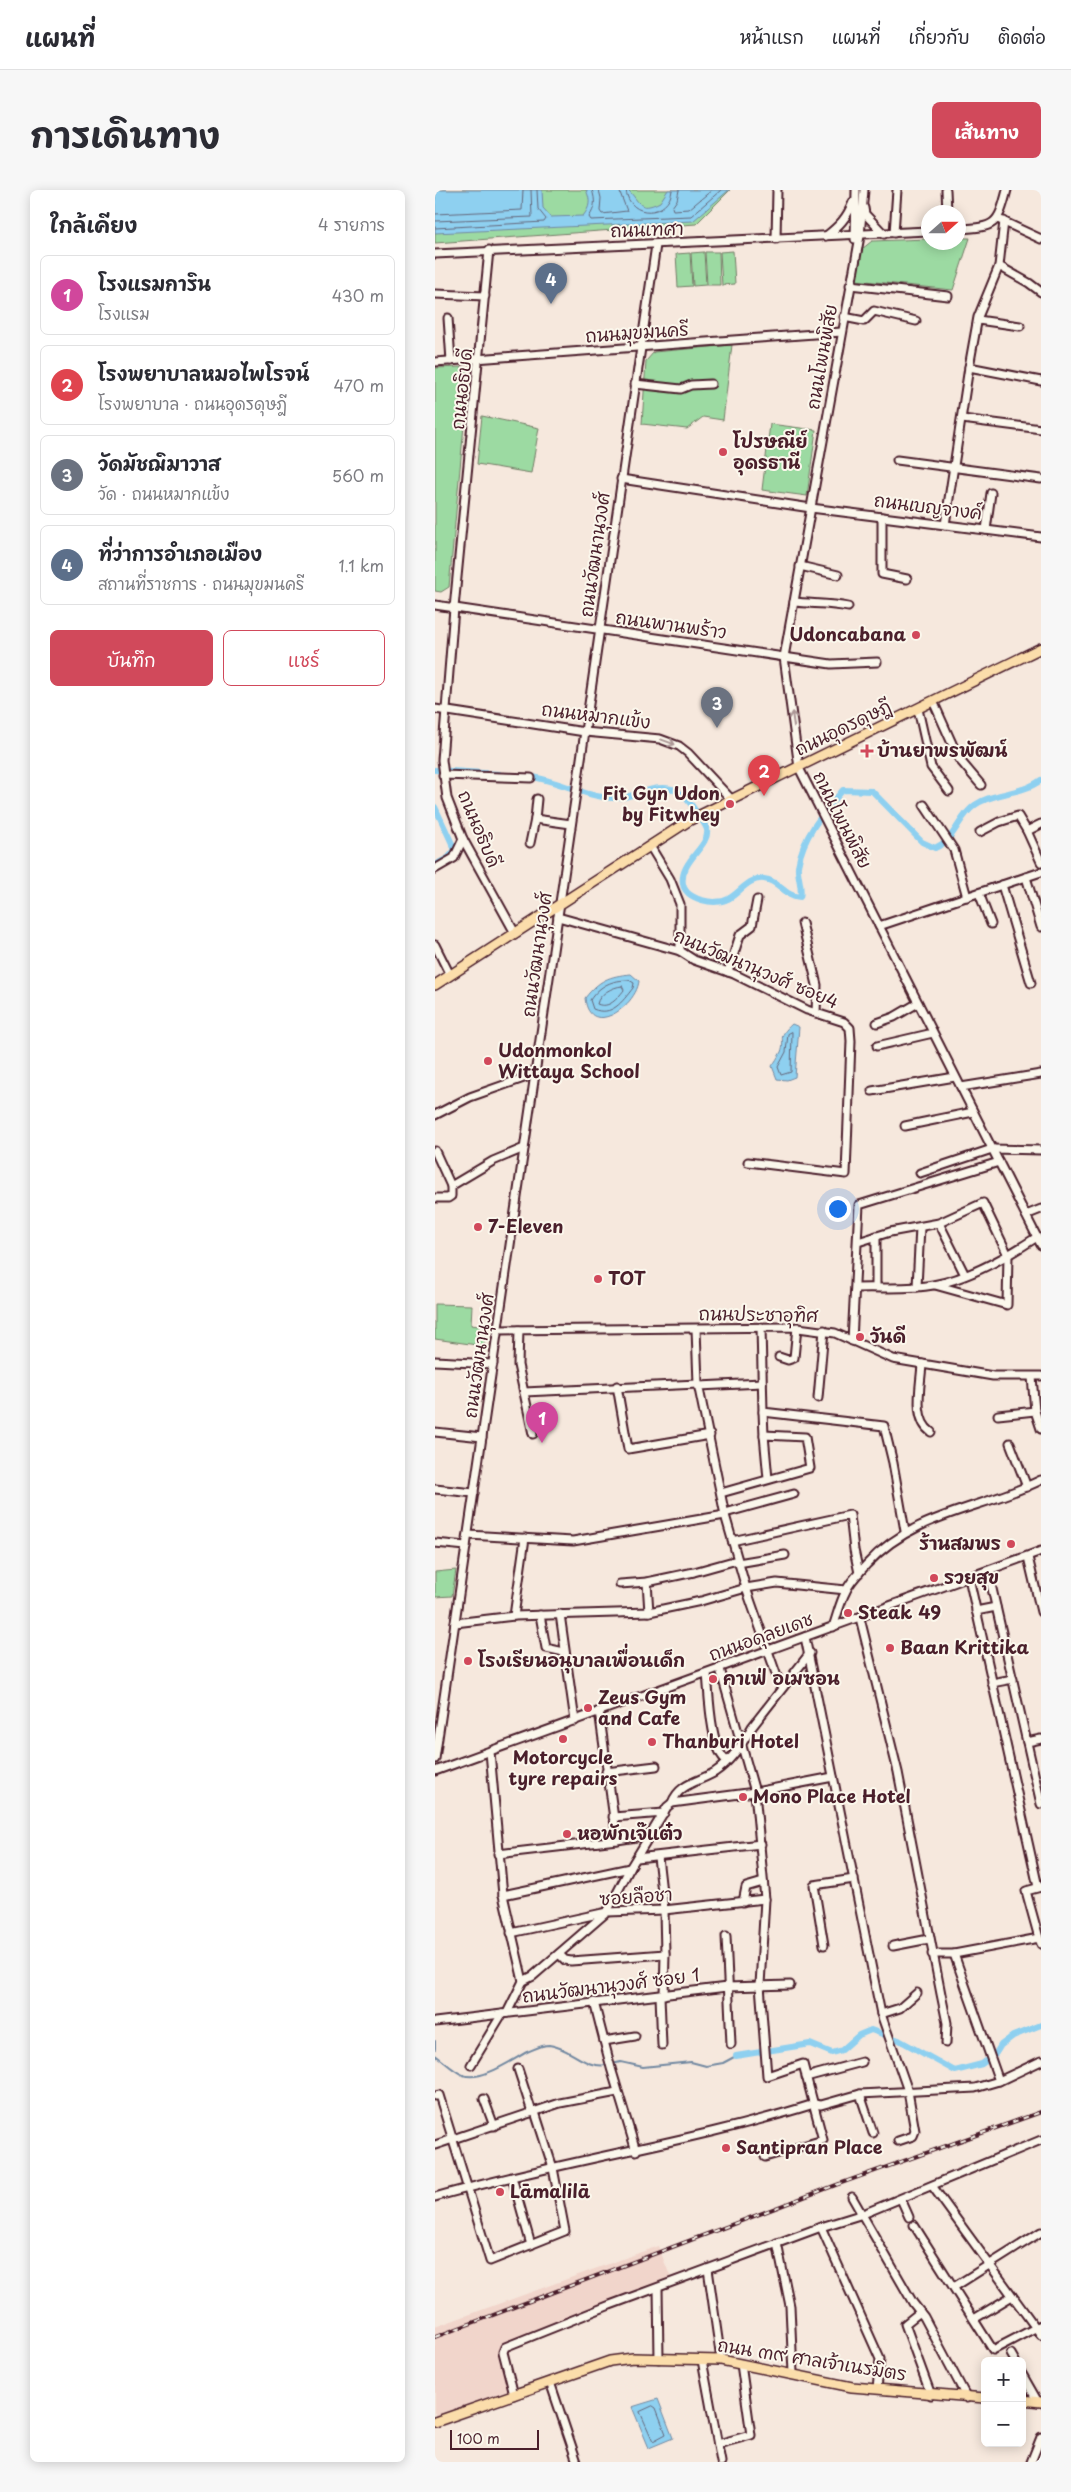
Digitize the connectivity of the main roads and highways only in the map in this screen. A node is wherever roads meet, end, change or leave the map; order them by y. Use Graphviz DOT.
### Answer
graph roads {
  1 [pos="1041,648"];
  2 [pos="435,985"];
  3 [pos="981,2398"];
  4 [pos="1026,2400"];
  5 [pos="1039,2402"];
  6 [pos="435,2422"];
  1 -- 2 [label="main road, ถนนอุดรดุษฎี"];
  3 -- 6 [label="main road, ถนน ๓๙ ศาลเจ้าเนรมิตร"];
  4 -- 5 [label="main road"];
}
